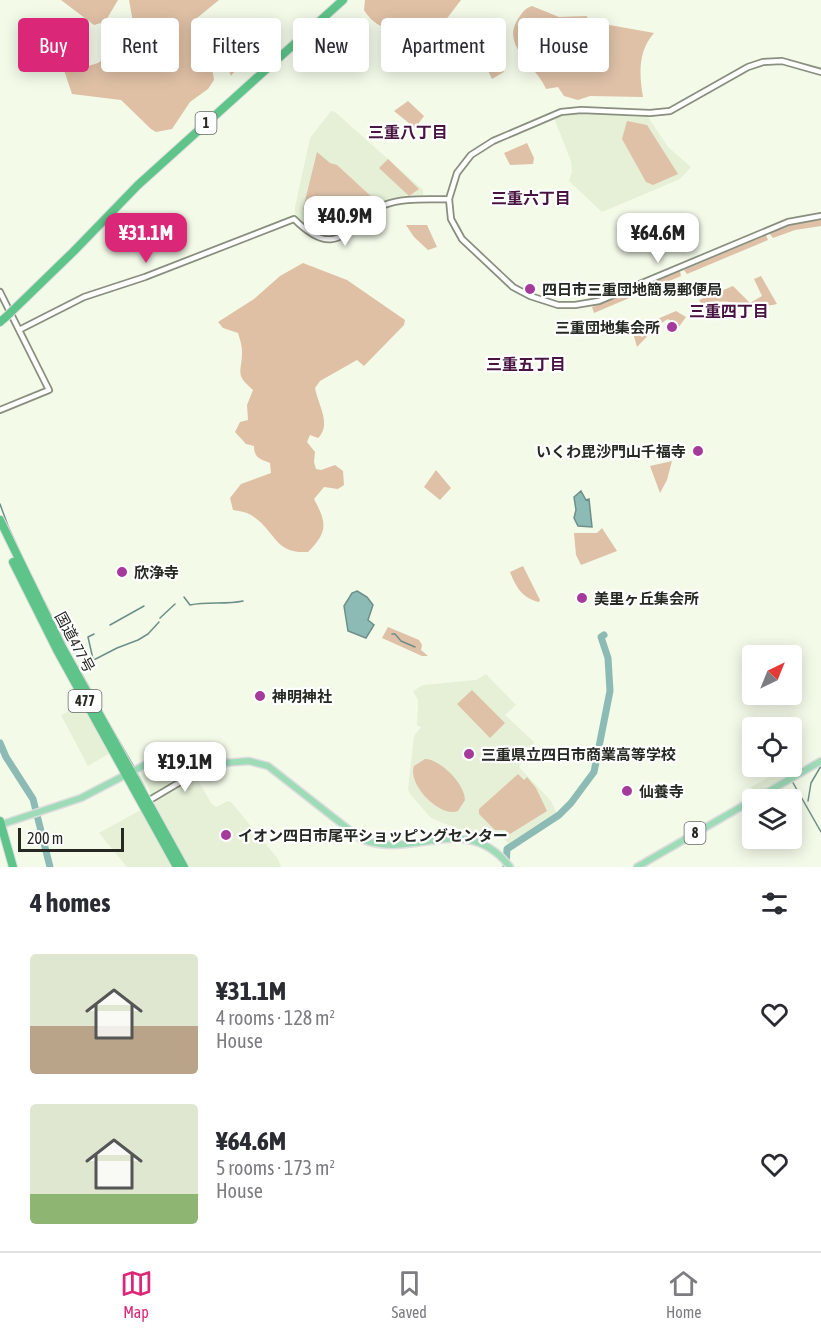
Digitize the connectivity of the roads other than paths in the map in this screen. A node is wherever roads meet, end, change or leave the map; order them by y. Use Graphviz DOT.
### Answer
graph roads {
  1 [pos="343,0"];
  2 [pos="821,72"];
  3 [pos="449,199"];
  4 [pos="821,216"];
  5 [pos="0,292"];
  6 [pos="0,322"];
  7 [pos="19,330"];
  8 [pos="0,410"];
  9 [pos="0,520"];
  10 [pos="0,532"];
  11 [pos="821,761"];
  12 [pos="200,765"];
  13 [pos="129,773"];
  14 [pos="773,789"];
  15 [pos="148,801"];
  16 [pos="742,807"];
  17 [pos="0,824"];
  18 [pos="507,864"];
  19 [pos="13,867"];
  20 [pos="177,867"];
  21 [pos="184,867"];
  22 [pos="638,867"];
  1 -- 6 [label="highway, 1, bridge"];
  2 -- 3 [label="street"];
  3 -- 4 [label="street"];
  3 -- 7 [label="street"];
  5 -- 7 [label="street"];
  7 -- 8 [label="street"];
  9 -- 13 [label="highway, 国道477号 / 477"];
  10 -- 13 [label="highway, 国道477号 / 477"];
  11 -- 14 [label="main road, 8"];
  12 -- 13 [label="main road"];
  12 -- 15 [label="street"];
  12 -- 18 [label="main road"];
  13 -- 15 [label="highway, 国道477号 / 477"];
  13 -- 17 [label="main road"];
  13 -- 20 [label="highway, 国道477号 / 477"];
  15 -- 21 [label="highway, 国道477号 / 477"];
  16 -- 22 [label="main road, 8"];
  17 -- 19 [label="highway"];
}
